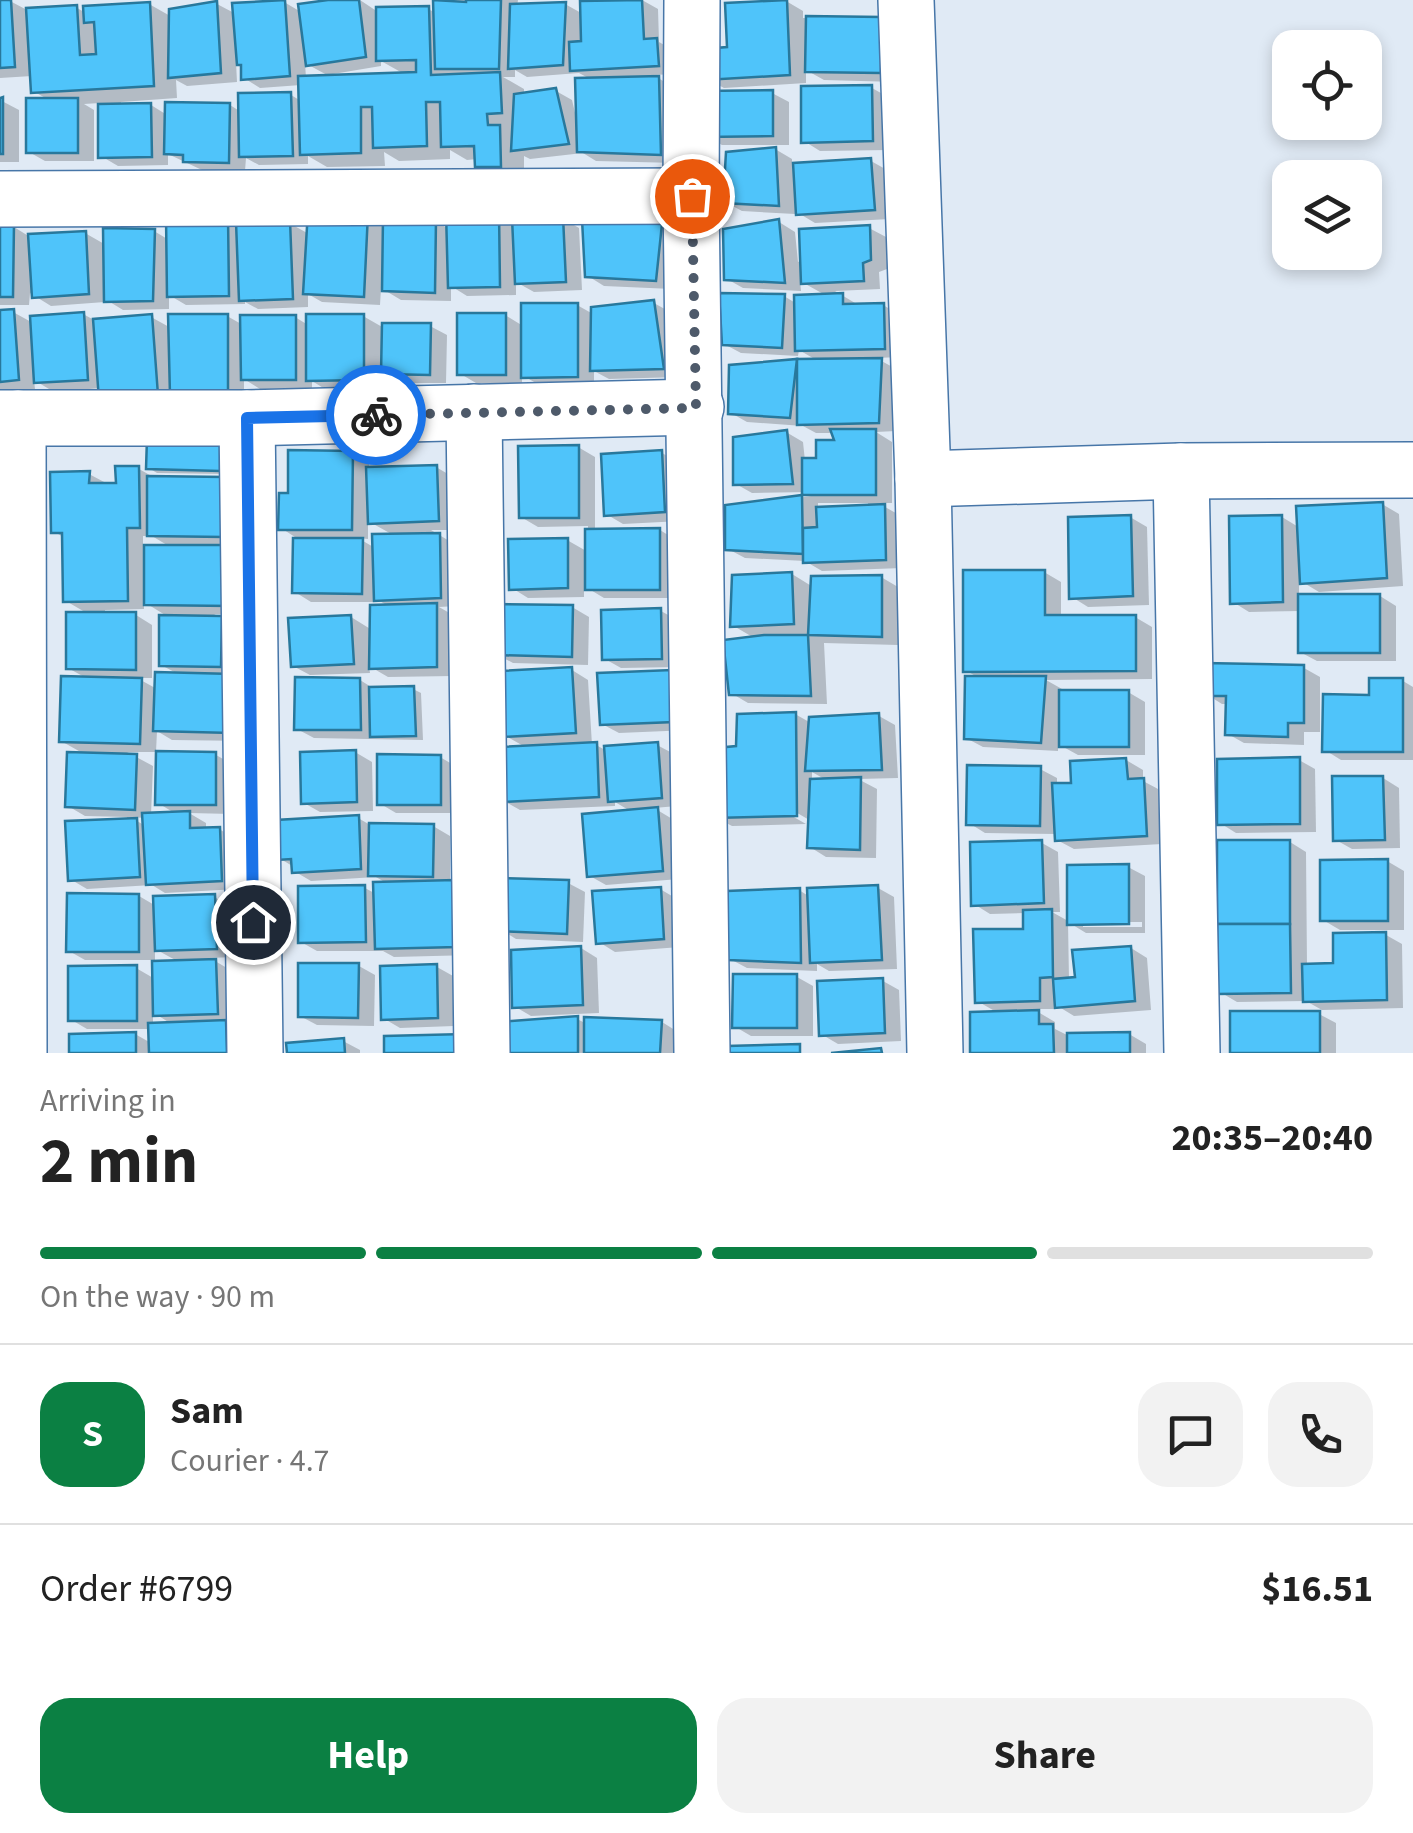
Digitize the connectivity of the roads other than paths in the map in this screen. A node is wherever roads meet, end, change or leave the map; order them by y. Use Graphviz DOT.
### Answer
graph roads {
  1 [pos="692,0"];
  2 [pos="906,0"];
  3 [pos="692,196"];
  4 [pos="0,199"];
  5 [pos="696,408"];
  6 [pos="474,412"];
  7 [pos="9,418"];
  8 [pos="247,418"];
  9 [pos="1413,470"];
  10 [pos="1181,471"];
  11 [pos="924,479"];
  12 [pos="9,636"];
  13 [pos="19,1053"];
  14 [pos="254,1053"];
  15 [pos="482,1053"];
  16 [pos="702,1053"];
  17 [pos="935,1053"];
  18 [pos="1192,1053"];
  1 -- 3 [label="street"];
  2 -- 11 [label="street"];
  3 -- 4 [label="street"];
  3 -- 5 [label="street"];
  5 -- 6 [label="street"];
  5 -- 16 [label="street"];
  6 -- 8 [label="street"];
  6 -- 15 [label="street"];
  7 -- 8 [label="street"];
  7 -- 12 [label="street"];
  8 -- 14 [label="street"];
  9 -- 10 [label="street"];
  10 -- 11 [label="street"];
  10 -- 18 [label="street"];
  11 -- 17 [label="street"];
  12 -- 13 [label="street"];
}
